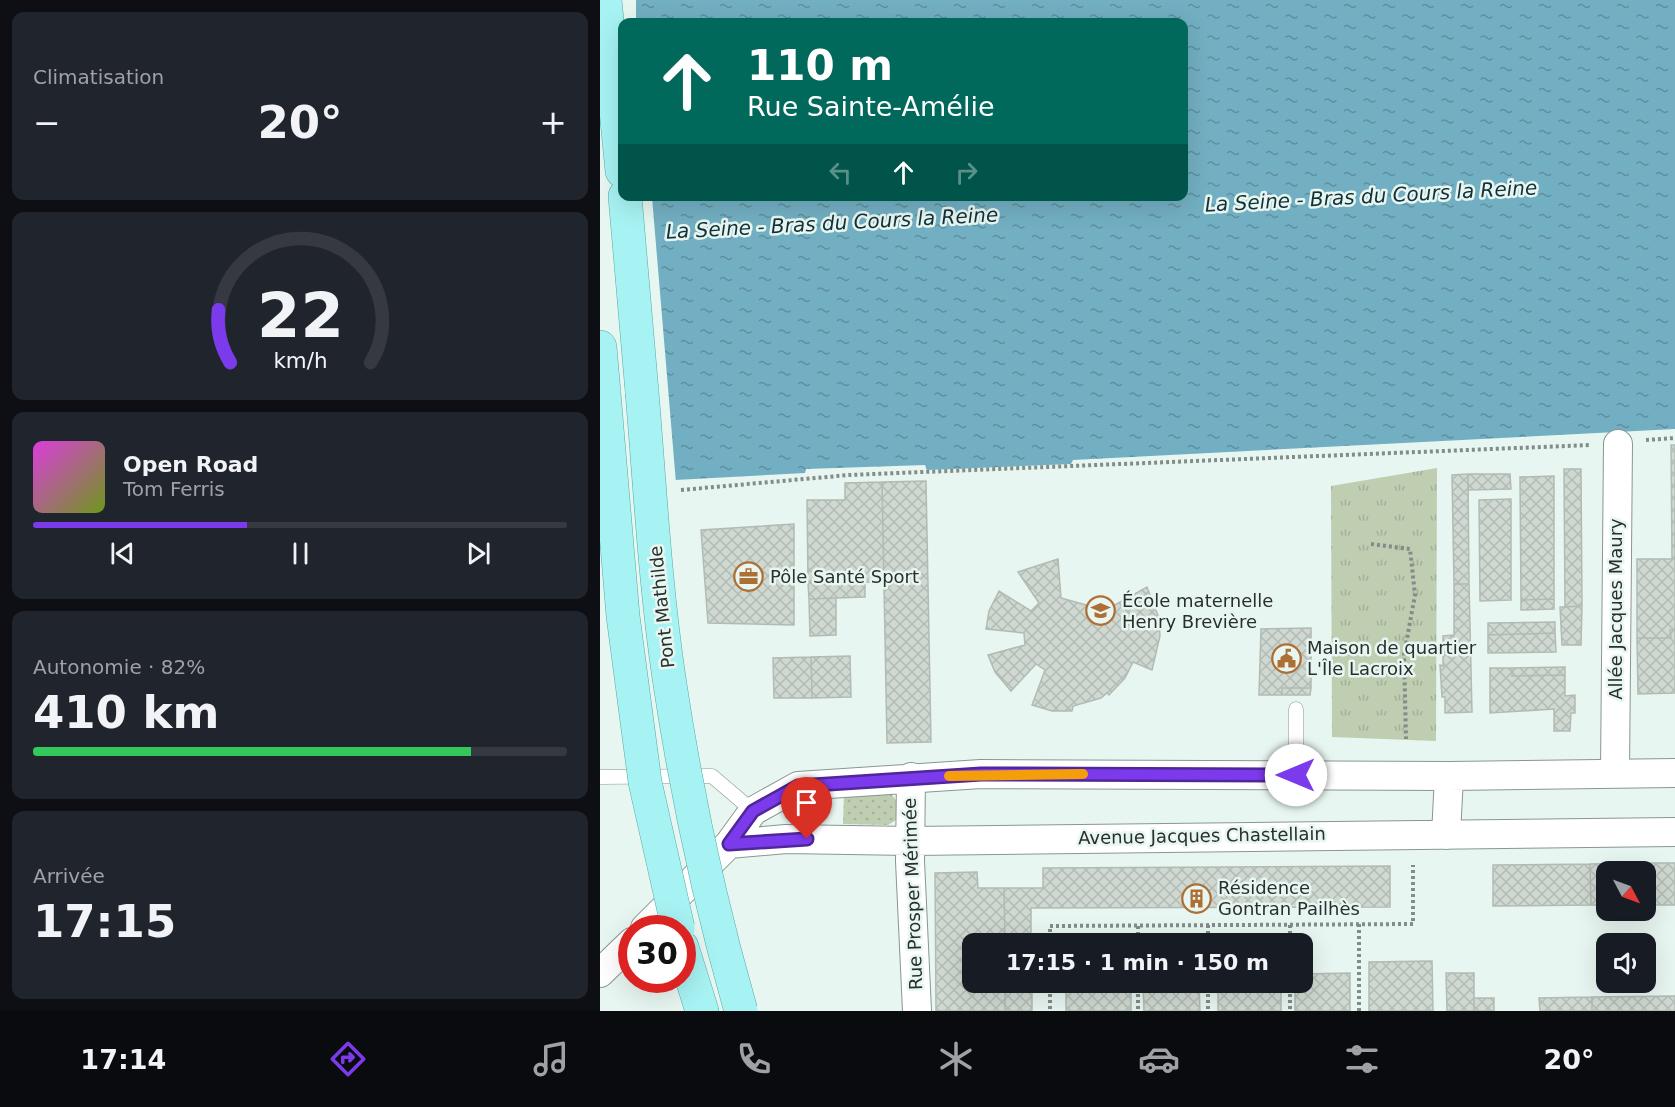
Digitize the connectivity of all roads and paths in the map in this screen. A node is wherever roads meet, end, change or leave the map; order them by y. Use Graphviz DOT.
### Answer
graph roads {
  1 [pos="605,0"];
  2 [pos="613,0"];
  3 [pos="611,49"];
  4 [pos="618,127"];
  5 [pos="625,201"];
  6 [pos="600,347"];
  7 [pos="1675,438"];
  8 [pos="1618,444"];
  9 [pos="670,491"];
  10 [pos="1371,544"];
  11 [pos="1296,709"];
  12 [pos="1406,739"];
  13 [pos="1615,773"];
  14 [pos="1675,773"];
  15 [pos="1296,775"];
  16 [pos="1449,776"];
  17 [pos="600,777"];
  18 [pos="911,777"];
  19 [pos="753,811"];
  20 [pos="1675,832"];
  21 [pos="1446,835"];
  22 [pos="910,841"];
  23 [pos="729,844"];
  24 [pos="1413,855"];
  25 [pos="658,915"];
  26 [pos="675,915"];
  27 [pos="1359,924"];
  28 [pos="1208,925"];
  29 [pos="1290,925"];
  30 [pos="1138,926"];
  31 [pos="1050,933"];
  32 [pos="1138,933"];
  33 [pos="1208,933"];
  34 [pos="1290,933"];
  35 [pos="618,956"];
  36 [pos="600,973"];
  37 [pos="696,992"];
  38 [pos="1050,993"];
  39 [pos="1138,993"];
  40 [pos="1208,993"];
  41 [pos="1290,993"];
  42 [pos="702,1011"];
  43 [pos="741,1011"];
  44 [pos="917,1011"];
  45 [pos="1050,1011"];
  46 [pos="1138,1011"];
  47 [pos="1208,1011"];
  48 [pos="1290,1011"];
  49 [pos="1359,1011"];
  1 -- 3 [label="main road"];
  2 -- 3 [label="main road"];
  3 -- 4 [label="main road"];
  5 -- 43 [label="main road, Pont Mathilde, bridge"];
  6 -- 26 [label="main road, bridge"];
  7 -- 8 [label="path"];
  8 -- 9 [label="path"];
  8 -- 13 [label="street, Allée Jacques Maury"];
  10 -- 12 [label="path"];
  11 -- 15 [label="lane"];
  13 -- 14 [label="street"];
  13 -- 16 [label="street"];
  15 -- 16 [label="street"];
  15 -- 18 [label="street"];
  16 -- 21 [label="street"];
  17 -- 19 [label="lane"];
  18 -- 19 [label="street"];
  18 -- 22 [label="street, Rue Prosper Mérimée"];
  19 -- 23 [label="street"];
  20 -- 21 [label="street, Avenue Jacques Chastellain"];
  21 -- 22 [label="street, Avenue Jacques Chastellain"];
  22 -- 23 [label="street, Avenue Jacques Chastellain"];
  22 -- 44 [label="street, Rue Prosper Mérimée"];
  23 -- 25 [label="street"];
  24 -- 27 [label="path"];
  27 -- 29 [label="path"];
  27 -- 49 [label="path"];
  28 -- 29 [label="path"];
  28 -- 30 [label="path"];
  28 -- 33 [label="path"];
  29 -- 34 [label="path"];
  30 -- 31 [label="path"];
  30 -- 32 [label="path"];
  35 -- 36 [label="street"];
  37 -- 42 [label="main road"];
  38 -- 45 [label="path"];
  39 -- 46 [label="path"];
  40 -- 47 [label="path"];
  41 -- 48 [label="path"];
}
